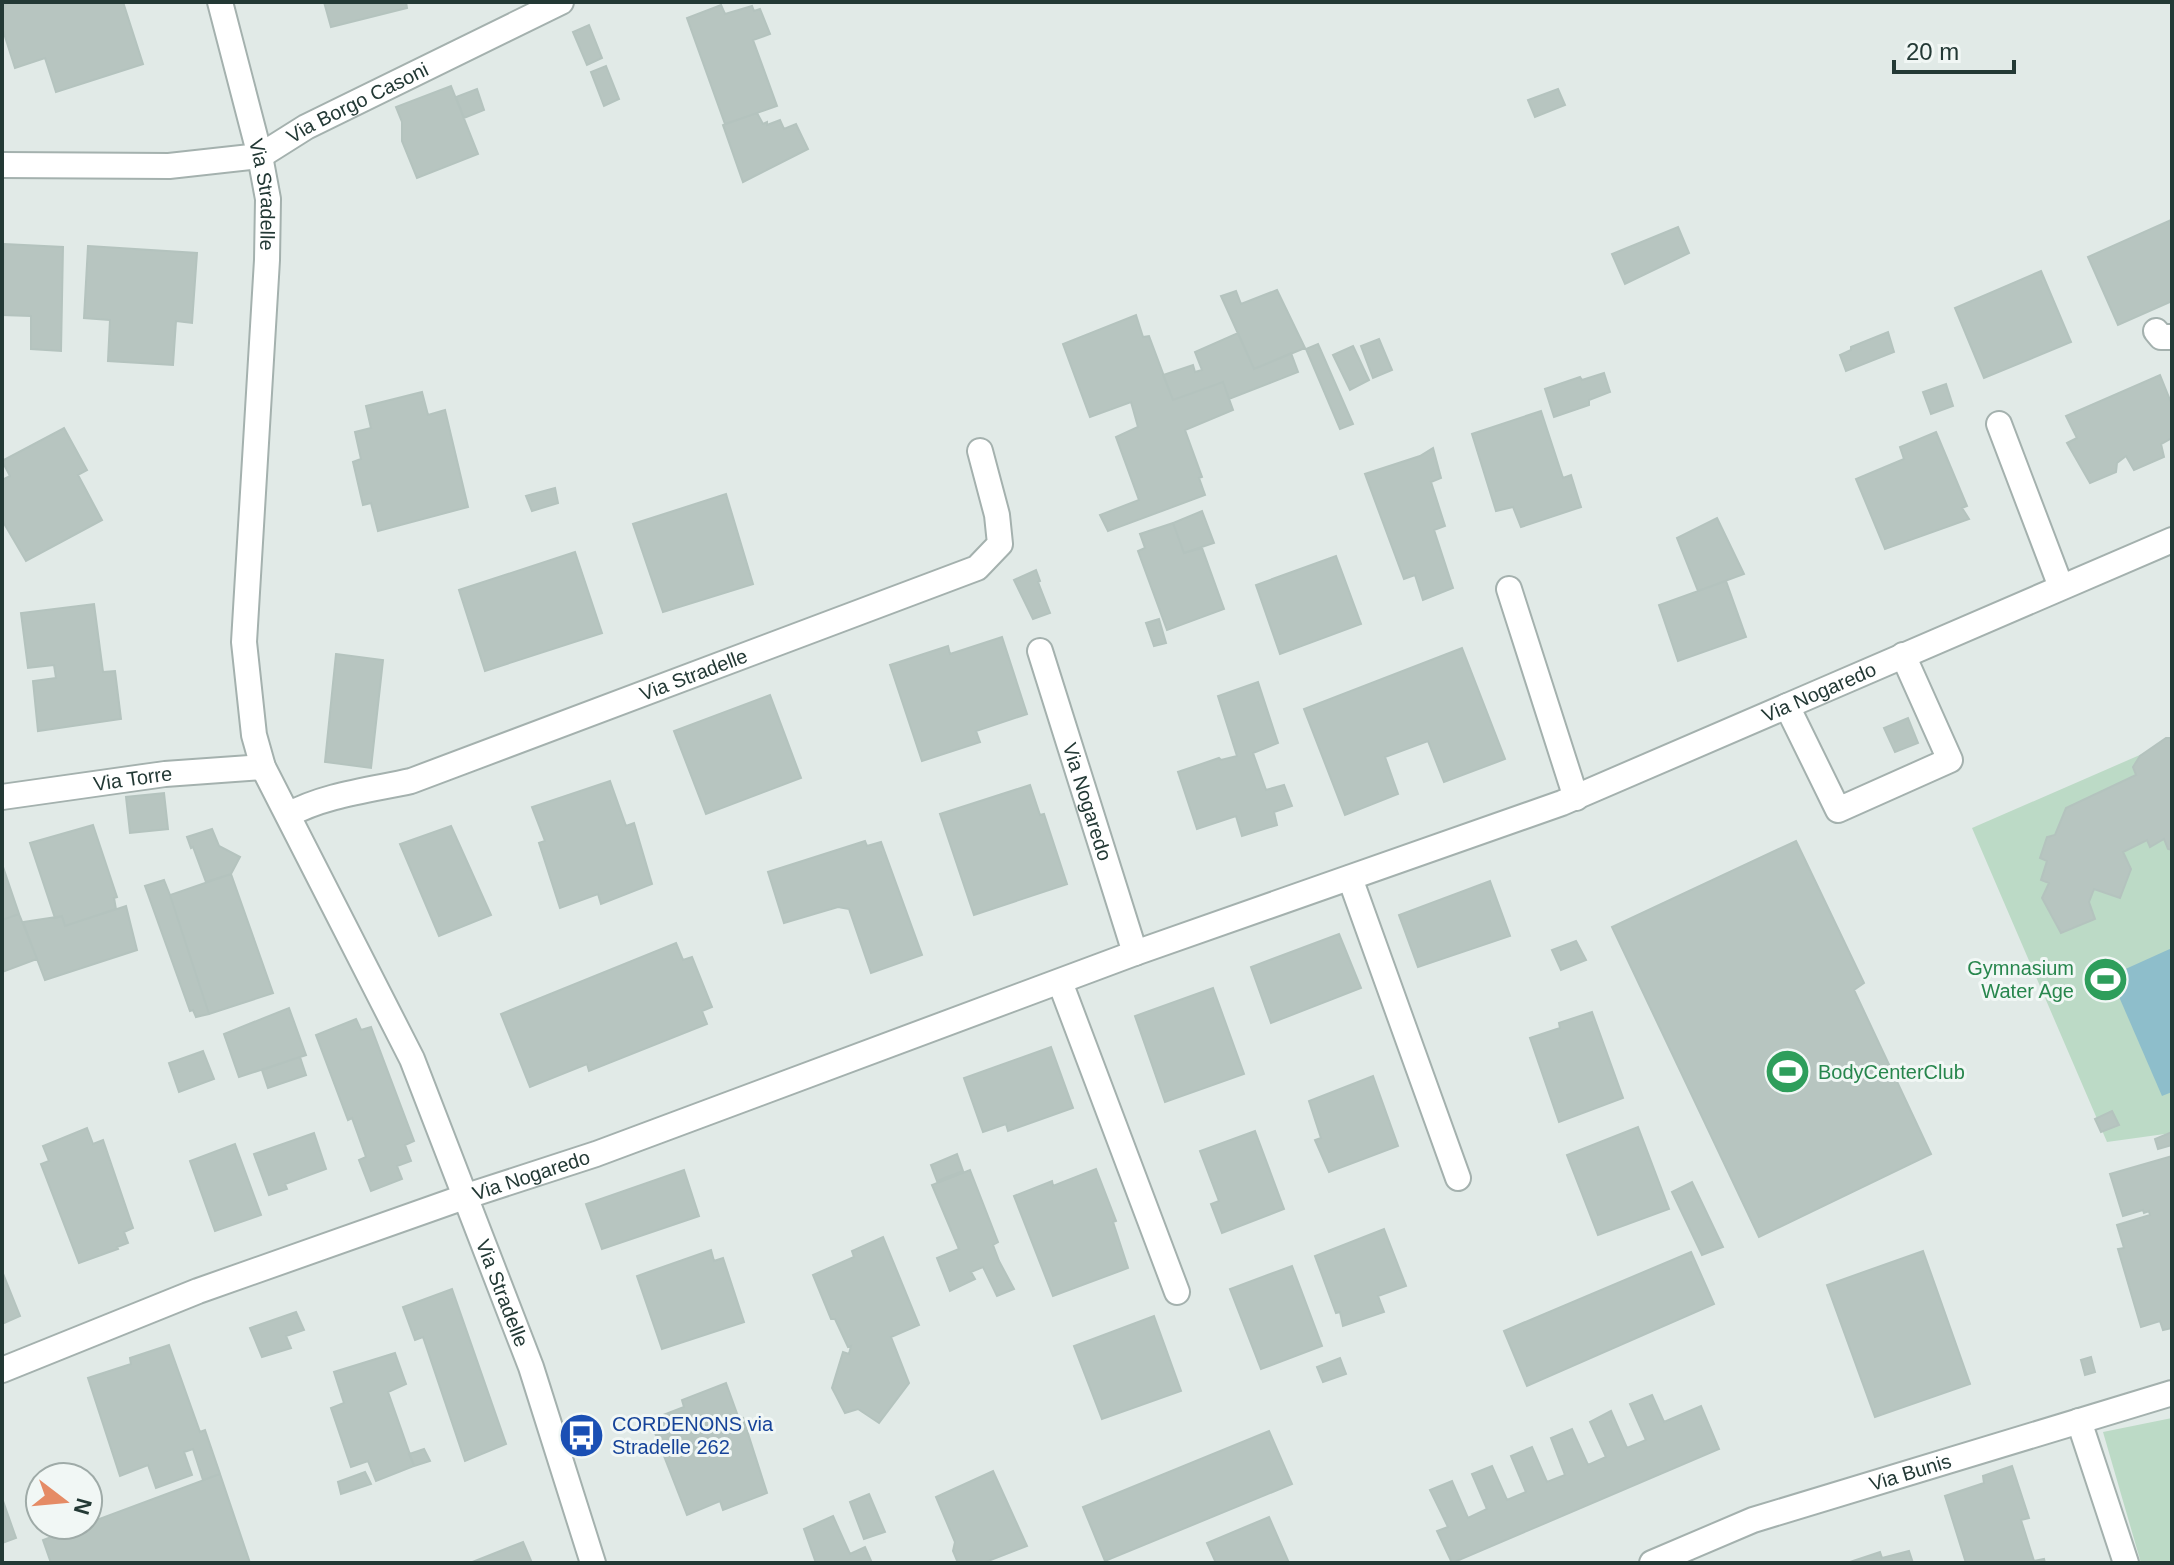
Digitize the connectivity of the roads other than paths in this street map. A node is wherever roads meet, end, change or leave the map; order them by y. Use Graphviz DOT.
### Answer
graph roads {
  1 [pos="220,2"];
  2 [pos="561,2"];
  3 [pos="260,156"];
  4 [pos="2,165"];
  5 [pos="1999,424"];
  6 [pos="980,451"];
  7 [pos="2172,540"];
  8 [pos="2061,587"];
  9 [pos="1509,589"];
  10 [pos="1040,651"];
  11 [pos="1903,655"];
  12 [pos="1787,706"];
  13 [pos="263,767"];
  14 [pos="2,797"];
  15 [pos="1576,798"];
  16 [pos="288,815"];
  17 [pos="1350,878"];
  18 [pos="1135,953"];
  19 [pos="1060,982"];
  20 [pos="1458,1178"];
  21 [pos="467,1196"];
  22 [pos="1177,1292"];
  23 [pos="2,1370"];
  24 [pos="2172,1393"];
  25 [pos="2079,1421"];
  26 [pos="593,1563"];
  27 [pos="1652,1563"];
  28 [pos="2126,1563"];
  1 -- 3 [label="street, Via Stradelle"];
  2 -- 3 [label="street, Via Borgo Casoni"];
  3 -- 4 [label="street, Via Borgo Casoni"];
  3 -- 13 [label="street, Via Stradelle"];
  5 -- 8 [label="street"];
  6 -- 16 [label="street, Via Stradelle"];
  7 -- 8 [label="street, Via Nogaredo"];
  8 -- 11 [label="street, Via Nogaredo"];
  9 -- 15 [label="street"];
  10 -- 18 [label="street, Via Nogaredo"];
  11 -- 12 [label="street, Via Nogaredo"];
  11 -- 12 [label="street"];
  12 -- 15 [label="street, Via Nogaredo"];
  13 -- 14 [label="street, Via Torre"];
  13 -- 16 [label="street, Via Stradelle"];
  15 -- 17 [label="street, Via Nogaredo"];
  16 -- 21 [label="street, Via Stradelle"];
  17 -- 18 [label="street, Via Nogaredo"];
  17 -- 20 [label="street"];
  18 -- 19 [label="street, Via Nogaredo"];
  19 -- 21 [label="street, Via Nogaredo"];
  19 -- 22 [label="street"];
  21 -- 23 [label="street, Via Nogaredo"];
  21 -- 26 [label="street, Via Stradelle"];
  24 -- 25 [label="street, Via Bunis"];
  25 -- 27 [label="street, Via Bunis"];
  25 -- 28 [label="street"];
}
